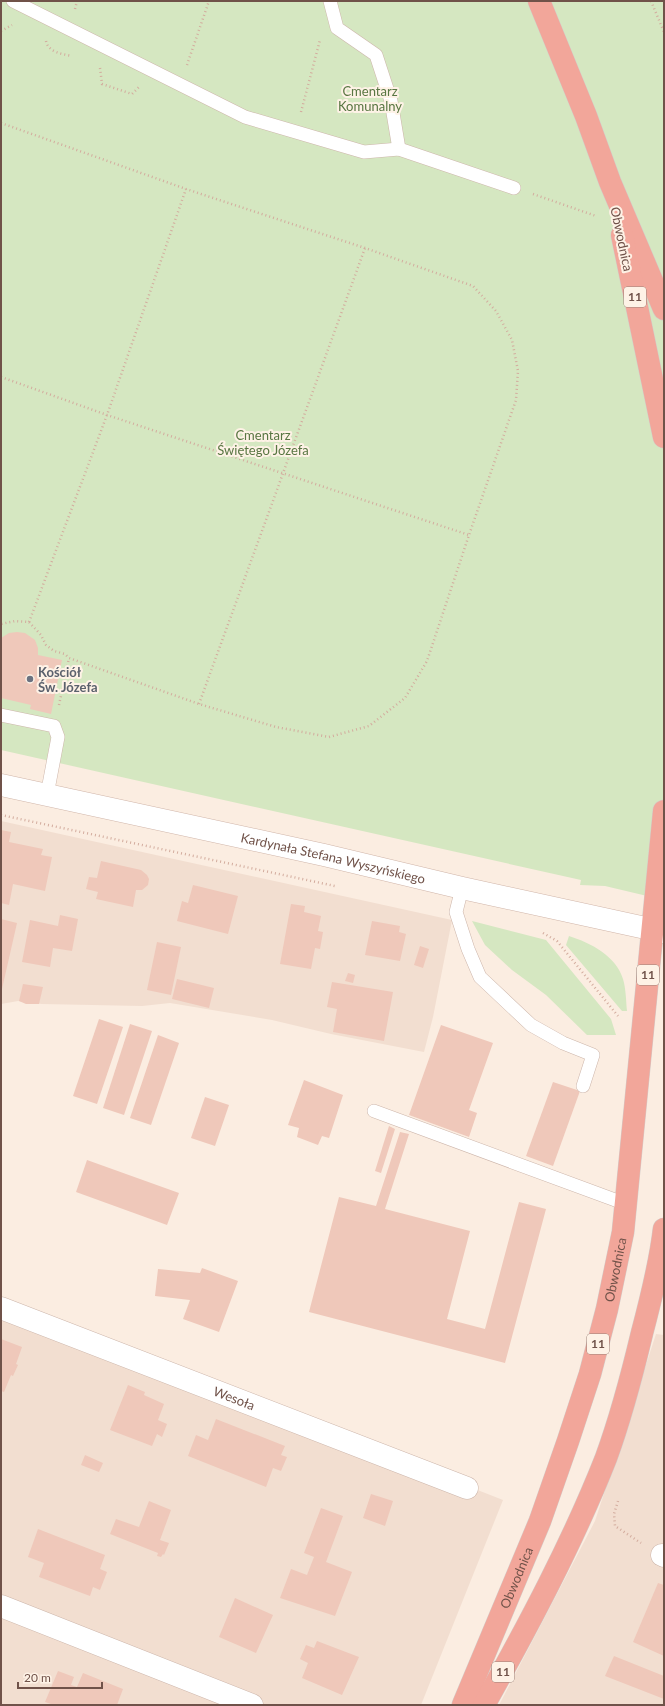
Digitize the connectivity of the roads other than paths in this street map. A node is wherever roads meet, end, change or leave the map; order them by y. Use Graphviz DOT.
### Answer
graph roads {
  1 [pos="12,1"];
  2 [pos="539,1"];
  3 [pos="330,2"];
  4 [pos="399,148"];
  5 [pos="610,182"];
  6 [pos="514,188"];
  7 [pos="664,310"];
  8 [pos="664,437"];
  9 [pos="1,714"];
  10 [pos="1,785"];
  11 [pos="47,795"];
  12 [pos="664,811"];
  13 [pos="462,888"];
  14 [pos="658,931"];
  15 [pos="583,1086"];
  16 [pos="374,1111"];
  17 [pos="626,1204"];
  18 [pos="664,1229"];
  19 [pos="1,1308"];
  20 [pos="467,1488"];
  21 [pos="1,1606"];
  22 [pos="252,1705"];
  23 [pos="462,1705"];
  24 [pos="484,1705"];
  1 -- 4 [label="lane"];
  2 -- 5 [label="highway, Obwodnica / 11"];
  3 -- 4 [label="lane"];
  4 -- 6 [label="lane"];
  5 -- 7 [label="highway, Obwodnica / 11"];
  5 -- 8 [label="highway, Obwodnica / 11"];
  9 -- 11 [label="lane"];
  10 -- 11 [label="street, Kardynała Stefana Wyszyńskiego"];
  11 -- 13 [label="street, Kardynała Stefana Wyszyńskiego"];
  12 -- 14 [label="highway, Obwodnica / 11"];
  13 -- 14 [label="street, Kardynała Stefana Wyszyńskiego"];
  13 -- 15 [label="lane"];
  14 -- 17 [label="highway, Obwodnica / 11"];
  16 -- 17 [label="lane"];
  17 -- 23 [label="highway, Obwodnica / 11"];
  18 -- 24 [label="highway, 11"];
  19 -- 20 [label="street, Wesoła"];
  21 -- 22 [label="street"];
}
